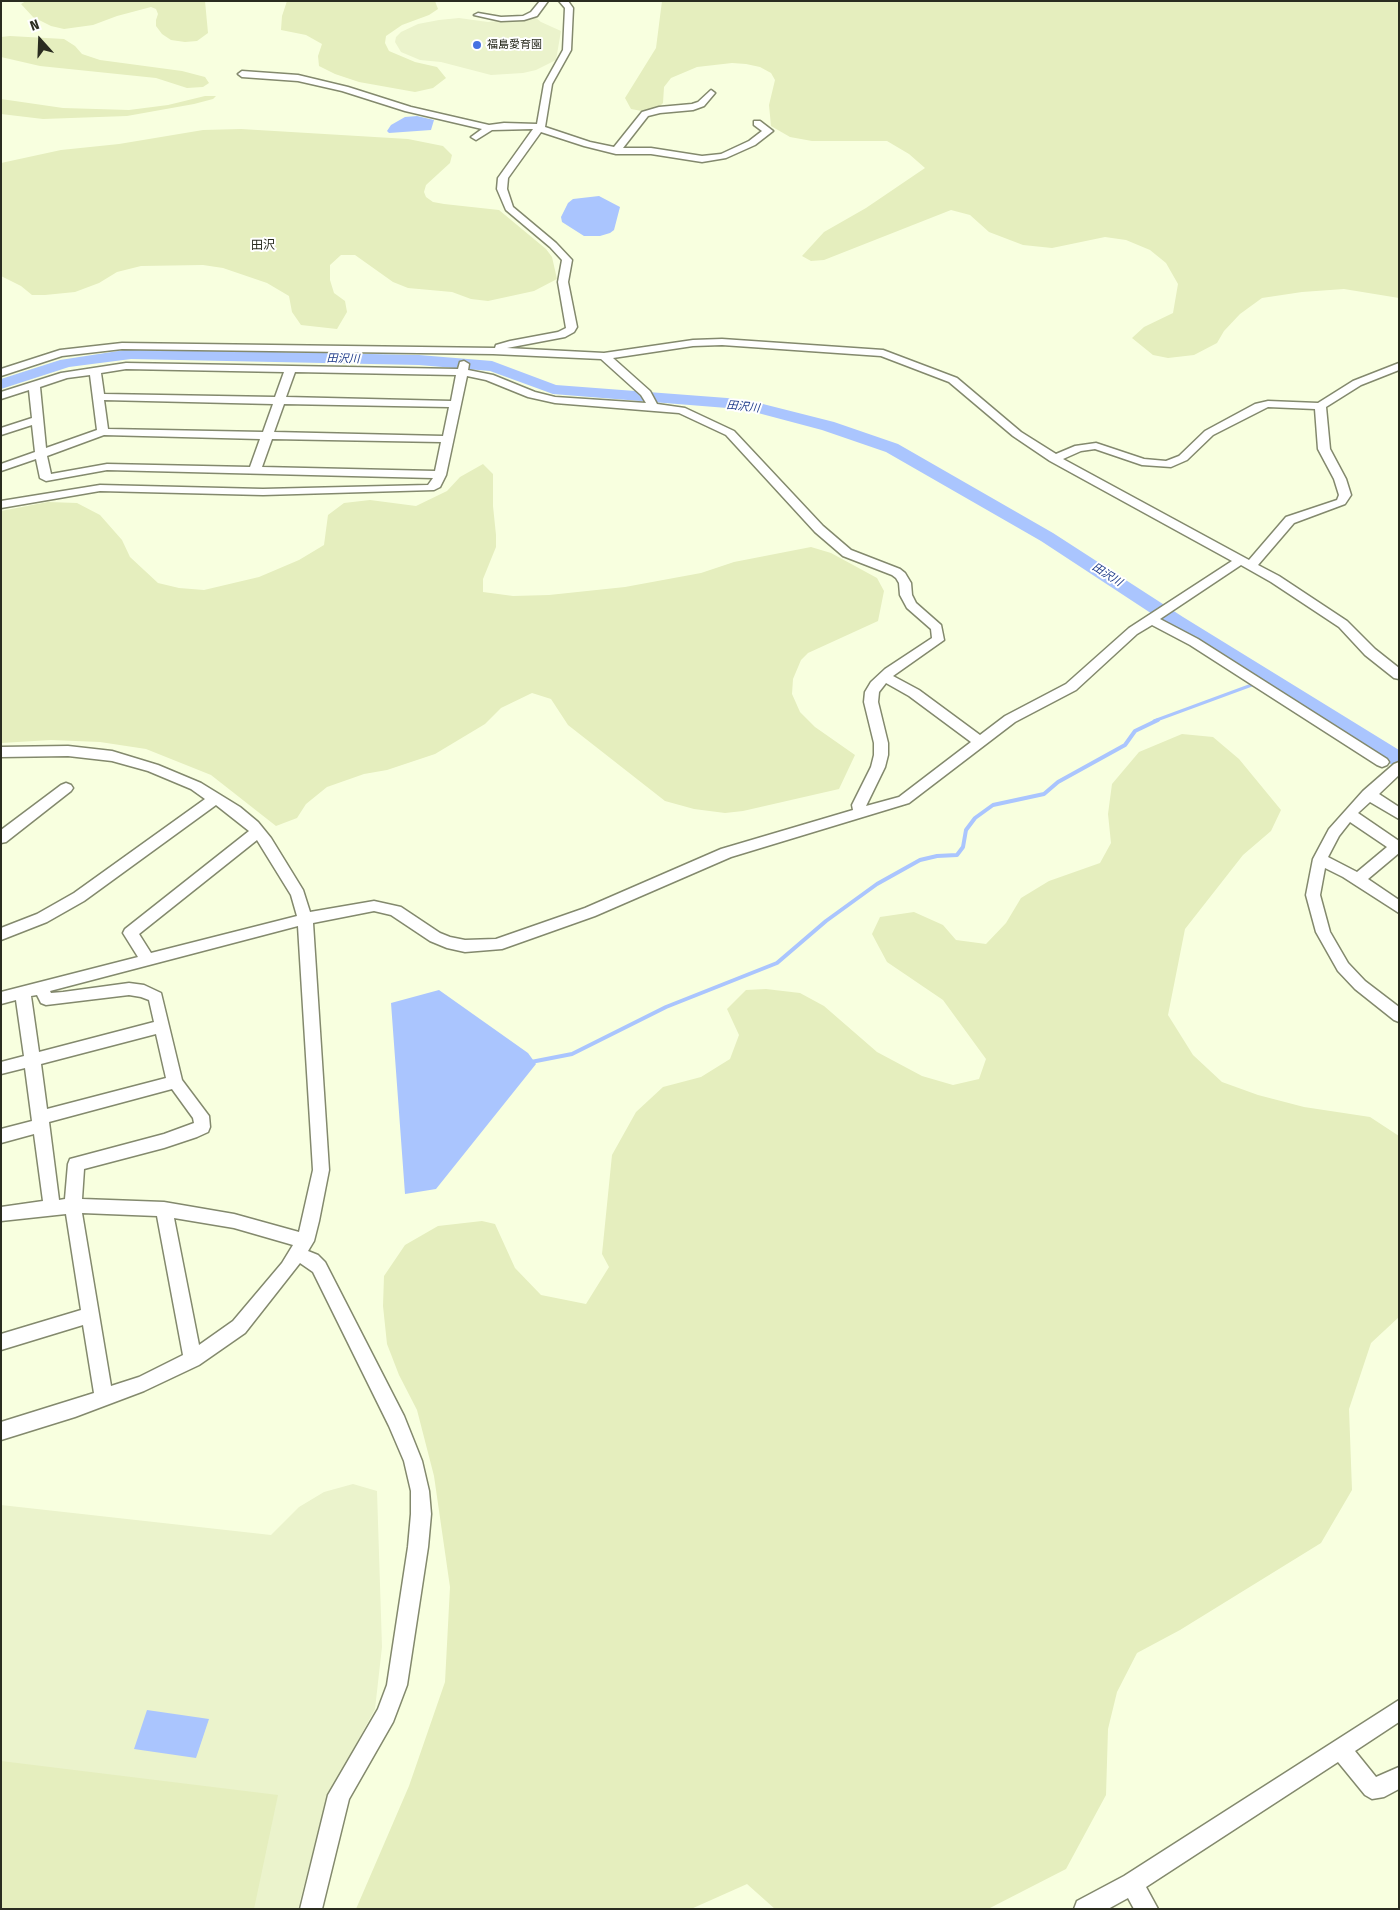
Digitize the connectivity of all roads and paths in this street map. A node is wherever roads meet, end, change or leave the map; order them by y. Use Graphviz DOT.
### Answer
graph roads {
  1 [pos="544,1"];
  2 [pos="563,1"];
  3 [pos="478,16"];
  4 [pos="242,74"];
  5 [pos="711,93"];
  6 [pos="757,123"];
  7 [pos="489,128"];
  8 [pos="540,128"];
  9 [pos="476,137"];
  10 [pos="616,151"];
  11 [pos="467,351"];
  12 [pos="493,351"];
  13 [pos="604,356"];
  14 [pos="1399,366"];
  15 [pos="291,368"];
  16 [pos="95,370"];
  17 [pos="462,372"];
  18 [pos="1,373"];
  19 [pos="34,385"];
  20 [pos="1,396"];
  21 [pos="98,397"];
  22 [pos="280,401"];
  23 [pos="650,401"];
  24 [pos="455,404"];
  25 [pos="1320,406"];
  26 [pos="38,420"];
  27 [pos="1,432"];
  28 [pos="103,432"];
  29 [pos="268,435"];
  30 [pos="447,439"];
  31 [pos="40,454"];
  32 [pos="1054,458"];
  33 [pos="1,468"];
  34 [pos="255,470"];
  35 [pos="440,475"];
  36 [pos="1,505"];
  37 [pos="1246,563"];
  38 [pos="1151,619"];
  39 [pos="1399,675"];
  40 [pos="885,677"];
  41 [pos="980,742"];
  42 [pos="1,752"];
  43 [pos="1382,762"];
  44 [pos="1399,767"];
  45 [pos="66,788"];
  46 [pos="1368,794"];
  47 [pos="216,798"];
  48 [pos="860,814"];
  49 [pos="1348,814"];
  50 [pos="1399,814"];
  51 [pos="258,832"];
  52 [pos="1,838"];
  53 [pos="1398,848"];
  54 [pos="1320,859"];
  55 [pos="1358,880"];
  56 [pos="1399,908"];
  57 [pos="305,919"];
  58 [pos="1,934"];
  59 [pos="148,960"];
  60 [pos="41,987"];
  61 [pos="23,992"];
  62 [pos="1,998"];
  63 [pos="1399,1016"];
  64 [pos="163,1026"];
  65 [pos="32,1060"];
  66 [pos="1,1068"];
  67 [pos="175,1082"];
  68 [pos="41,1122"];
  69 [pos="1,1136"];
  70 [pos="73,1207"];
  71 [pos="52,1208"];
  72 [pos="164,1209"];
  73 [pos="1,1214"];
  74 [pos="301,1248"];
  75 [pos="91,1315"];
  76 [pos="1,1342"];
  77 [pos="193,1359"];
  78 [pos="104,1398"];
  79 [pos="1,1431"];
  80 [pos="1399,1710"];
  81 [pos="1340,1748"];
  82 [pos="1399,1776"];
  83 [pos="1132,1884"];
  84 [pos="311,1909"];
  85 [pos="1085,1909"];
  86 [pos="1147,1909"];
  1 -- 3 [label="street"];
  2 -- 8 [label="street"];
  4 -- 7 [label="street"];
  5 -- 10 [label="street"];
  6 -- 10 [label="street"];
  7 -- 8 [label="street"];
  7 -- 9 [label="street"];
  8 -- 10 [label="street"];
  8 -- 12 [label="street"];
  11 -- 12 [label="street"];
  11 -- 17 [label="street"];
  11 -- 18 [label="street"];
  12 -- 13 [label="street"];
  13 -- 23 [label="street"];
  13 -- 32 [label="street"];
  14 -- 25 [label="street"];
  15 -- 16 [label="street"];
  15 -- 17 [label="street"];
  15 -- 22 [label="street"];
  16 -- 19 [label="street"];
  16 -- 21 [label="street"];
  17 -- 23 [label="street"];
  17 -- 24 [label="street"];
  19 -- 20 [label="street"];
  19 -- 26 [label="street"];
  21 -- 22 [label="street"];
  21 -- 28 [label="street"];
  22 -- 24 [label="street"];
  22 -- 29 [label="street"];
  23 -- 40 [label="street"];
  24 -- 30 [label="street"];
  25 -- 32 [label="street"];
  25 -- 37 [label="street"];
  26 -- 27 [label="street"];
  26 -- 31 [label="street"];
  28 -- 29 [label="street"];
  28 -- 31 [label="street"];
  29 -- 30 [label="street"];
  29 -- 34 [label="street"];
  30 -- 35 [label="street"];
  31 -- 33 [label="street"];
  31 -- 34 [label="street"];
  32 -- 37 [label="street"];
  34 -- 35 [label="street"];
  35 -- 36 [label="street"];
  37 -- 38 [label="street"];
  37 -- 39 [label="street"];
  38 -- 41 [label="street"];
  38 -- 43 [label="street"];
  40 -- 41 [label="street"];
  40 -- 48 [label="street"];
  41 -- 48 [label="street"];
  42 -- 47 [label="street"];
  44 -- 46 [label="street"];
  45 -- 52 [label="street"];
  46 -- 49 [label="street"];
  46 -- 50 [label="street"];
  47 -- 51 [label="street"];
  47 -- 58 [label="street"];
  48 -- 57 [label="street"];
  49 -- 53 [label="street"];
  49 -- 54 [label="street"];
  51 -- 57 [label="street"];
  51 -- 59 [label="street"];
  53 -- 55 [label="street"];
  54 -- 55 [label="street"];
  54 -- 63 [label="street"];
  55 -- 56 [label="street"];
  57 -- 59 [label="street"];
  57 -- 74 [label="street"];
  59 -- 60 [label="street"];
  60 -- 61 [label="street"];
  60 -- 64 [label="street"];
  61 -- 62 [label="street"];
  61 -- 65 [label="street"];
  64 -- 65 [label="street"];
  64 -- 67 [label="street"];
  65 -- 66 [label="street"];
  65 -- 68 [label="street"];
  67 -- 68 [label="street"];
  67 -- 70 [label="street"];
  68 -- 69 [label="street"];
  68 -- 71 [label="street"];
  70 -- 71 [label="street"];
  70 -- 72 [label="street"];
  70 -- 75 [label="street"];
  71 -- 73 [label="street"];
  72 -- 74 [label="street"];
  72 -- 77 [label="street"];
  74 -- 77 [label="street"];
  74 -- 84 [label="street"];
  75 -- 76 [label="street"];
  75 -- 78 [label="street"];
  77 -- 78 [label="street"];
  78 -- 79 [label="street"];
  80 -- 81 [label="street"];
  81 -- 82 [label="street"];
  81 -- 83 [label="street"];
  83 -- 85 [label="street"];
  83 -- 86 [label="street"];
}
